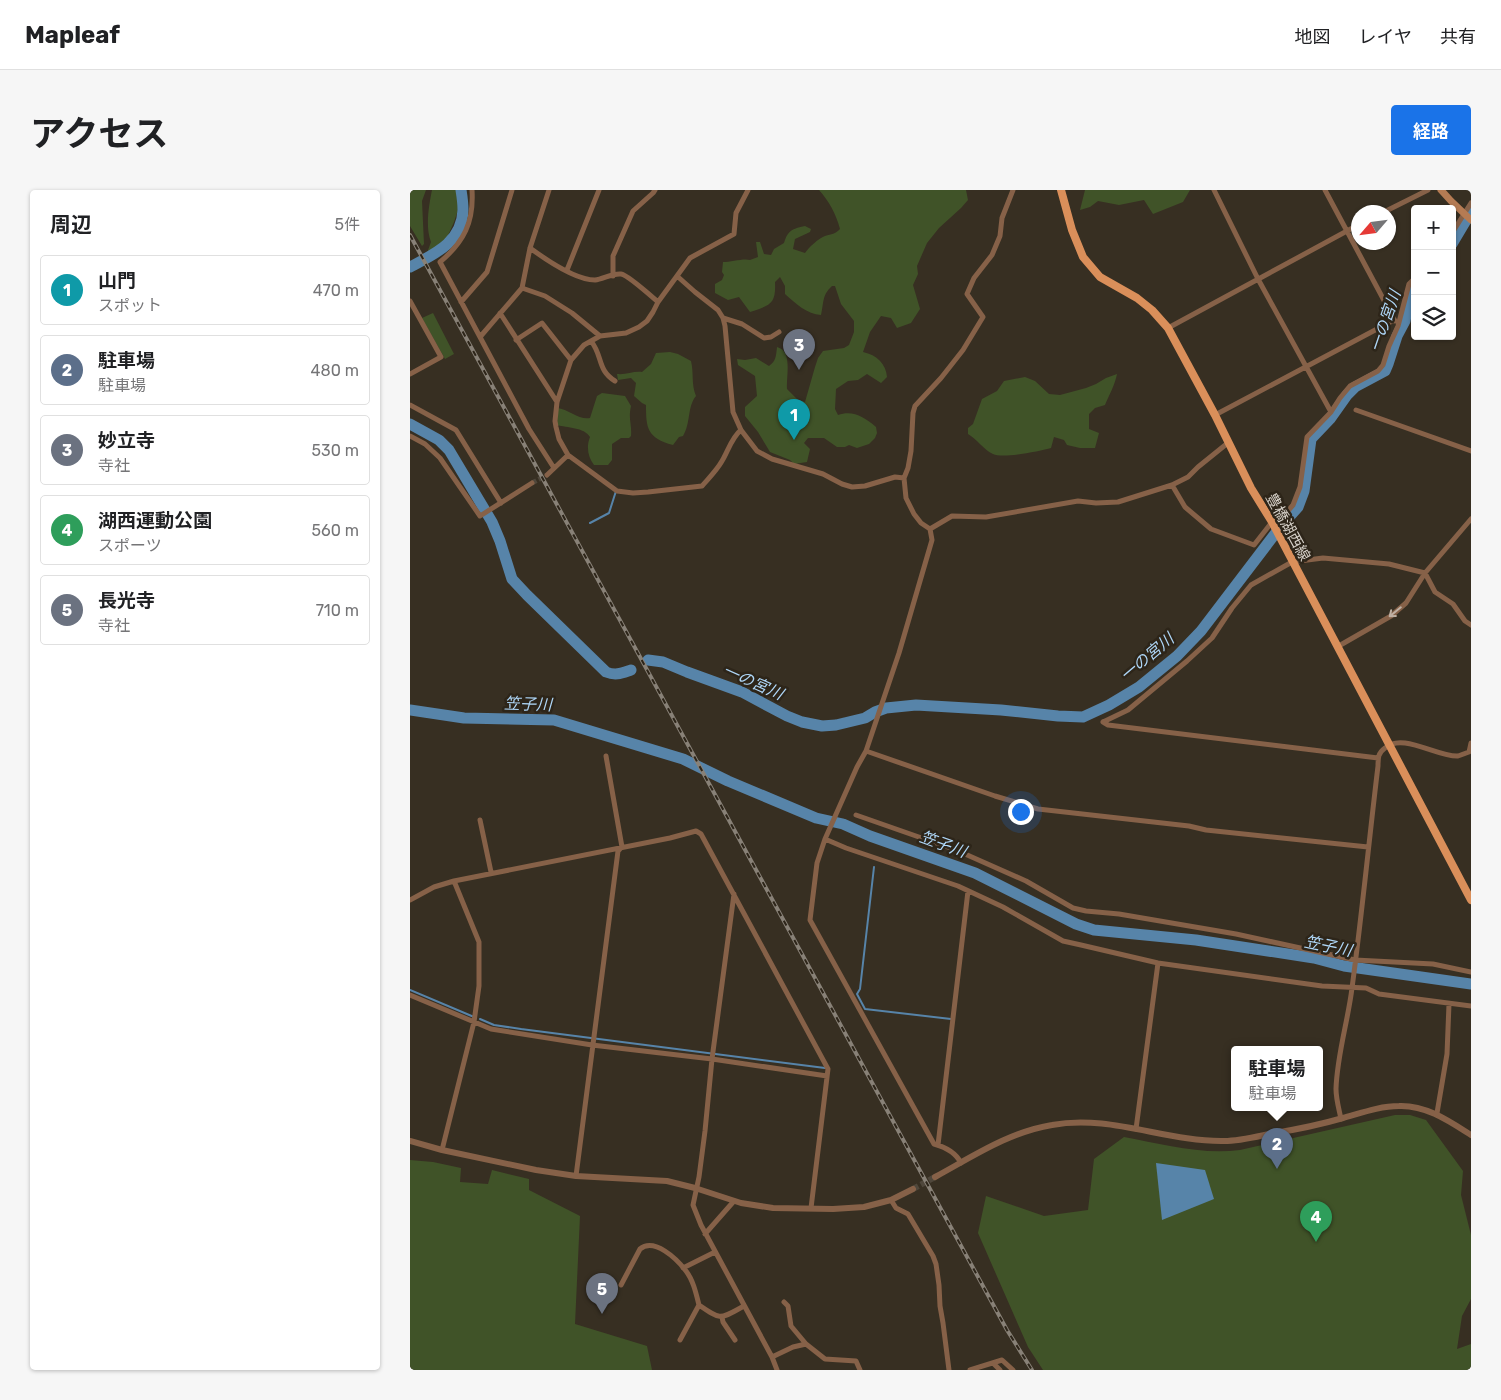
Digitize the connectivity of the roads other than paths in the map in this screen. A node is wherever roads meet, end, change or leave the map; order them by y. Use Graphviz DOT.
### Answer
graph roads {
  1 [pos="472,190"];
  2 [pos="512,190"];
  3 [pos="549,190"];
  4 [pos="599,190"];
  5 [pos="655,190"];
  6 [pos="748,190"];
  7 [pos="1013,190"];
  8 [pos="1061,190"];
  9 [pos="1214,190"];
  10 [pos="1325,190"];
  11 [pos="1428,190"];
  12 [pos="1440,190"];
  13 [pos="1471,203"];
  14 [pos="1396,206"];
  15 [pos="1468,217"];
  16 [pos="1351,229"];
  17 [pos="1456,229"];
  18 [pos="1346,232"];
  19 [pos="530,248"];
  20 [pos="567,270"];
  21 [pos="613,276"];
  22 [pos="677,276"];
  23 [pos="1258,279"];
  24 [pos="1411,282"];
  25 [pos="522,288"];
  26 [pos="410,301"];
  27 [pos="461,302"];
  28 [pos="658,302"];
  29 [pos="500,313"];
  30 [pos="723,318"];
  31 [pos="1394,320"];
  32 [pos="1398,326"];
  33 [pos="1168,328"];
  34 [pos="779,332"];
  35 [pos="600,336"];
  36 [pos="480,337"];
  37 [pos="516,340"];
  38 [pos="591,341"];
  39 [pos="571,360"];
  40 [pos="1305,367"];
  41 [pos="410,374"];
  42 [pos="615,381"];
  43 [pos="556,402"];
  44 [pos="410,405"];
  45 [pos="1356,410"];
  46 [pos="1331,412"];
  47 [pos="1215,415"];
  48 [pos="741,430"];
  49 [pos="410,436"];
  50 [pos="1229,442"];
  51 [pos="1471,451"];
  52 [pos="568,455"];
  53 [pos="554,468"];
  54 [pos="547,475"];
  55 [pos="904,478"];
  56 [pos="532,484"];
  57 [pos="1172,486"];
  58 [pos="501,503"];
  59 [pos="1471,519"];
  60 [pos="1272,523"];
  61 [pos="930,529"];
  62 [pos="1292,562"];
  63 [pos="1425,573"];
  64 [pos="1471,625"];
  65 [pos="1337,647"];
  66 [pos="1471,743"];
  67 [pos="1389,744"];
  68 [pos="866,751"];
  69 [pos="606,756"];
  70 [pos="1378,758"];
  71 [pos="856,815"];
  72 [pos="480,820"];
  73 [pos="825,839"];
  74 [pos="622,847"];
  75 [pos="1368,848"];
  76 [pos="490,872"];
  77 [pos="454,881"];
  78 [pos="968,891"];
  79 [pos="734,893"];
  80 [pos="410,900"];
  81 [pos="1471,900"];
  82 [pos="1355,960"];
  83 [pos="1158,963"];
  84 [pos="1471,972"];
  85 [pos="1352,985"];
  86 [pos="410,995"];
  87 [pos="1449,1004"];
  88 [pos="1471,1006"];
  89 [pos="474,1022"];
  90 [pos="592,1045"];
  91 [pos="712,1059"];
  92 [pos="827,1076"];
  93 [pos="1437,1114"];
  94 [pos="1341,1119"];
  95 [pos="1136,1129"];
  96 [pos="1471,1135"];
  97 [pos="410,1141"];
  98 [pos="938,1145"];
  99 [pos="442,1150"];
  100 [pos="961,1163"];
  101 [pos="576,1176"];
  102 [pos="935,1177"];
  103 [pos="696,1188"];
  104 [pos="913,1189"];
  105 [pos="891,1200"];
  106 [pos="734,1201"];
  107 [pos="810,1208"];
  108 [pos="705,1234"];
  109 [pos="715,1252"];
  110 [pos="683,1268"];
  111 [pos="621,1285"];
  112 [pos="784,1302"];
  113 [pos="699,1304"];
  114 [pos="744,1306"];
  115 [pos="722,1317"];
  116 [pos="680,1340"];
  117 [pos="734,1340"];
  118 [pos="806,1344"];
  119 [pos="772,1357"];
  120 [pos="993,1363"];
  121 [pos="777,1370"];
  122 [pos="860,1370"];
  123 [pos="949,1370"];
  124 [pos="970,1370"];
  125 [pos="1000,1370"];
  126 [pos="1013,1370"];
  1 -- 27 [label="street"];
  2 -- 27 [label="street"];
  3 -- 19 [label="street"];
  4 -- 20 [label="street"];
  5 -- 21 [label="street"];
  6 -- 22 [label="street"];
  7 -- 55 [label="street"];
  8 -- 33 [label="main road, 豊橋湖西線"];
  9 -- 23 [label="street"];
  10 -- 18 [label="street"];
  11 -- 14 [label="street"];
  12 -- 15 [label="main road"];
  13 -- 15 [label="street"];
  15 -- 17 [label="street"];
  16 -- 18 [label="street"];
  18 -- 23 [label="street"];
  18 -- 31 [label="street"];
  19 -- 20 [label="street"];
  19 -- 25 [label="street"];
  20 -- 21 [label="street"];
  21 -- 28 [label="street"];
  22 -- 28 [label="street"];
  22 -- 30 [label="street"];
  23 -- 33 [label="street"];
  23 -- 40 [label="street"];
  24 -- 32 [label="street"];
  25 -- 29 [label="street"];
  25 -- 35 [label="street"];
  26 -- 41 [label="street"];
  27 -- 36 [label="street"];
  28 -- 35 [label="street"];
  29 -- 36 [label="street"];
  29 -- 37 [label="street"];
  30 -- 34 [label="street"];
  30 -- 48 [label="street"];
  31 -- 32 [label="street"];
  31 -- 40 [label="street"];
  32 -- 46 [label="street"];
  33 -- 47 [label="main road, 豊橋湖西線"];
  35 -- 38 [label="street"];
  36 -- 53 [label="street"];
  37 -- 39 [label="street"];
  37 -- 43 [label="street"];
  38 -- 39 [label="street"];
  38 -- 42 [label="street"];
  39 -- 43 [label="street"];
  40 -- 46 [label="street"];
  40 -- 47 [label="street"];
  43 -- 52 [label="street"];
  44 -- 58 [label="street"];
  45 -- 51 [label="street"];
  46 -- 60 [label="street"];
  47 -- 50 [label="main road, 豊橋湖西線"];
  48 -- 52 [label="street"];
  48 -- 55 [label="street"];
  49 -- 58 [label="street"];
  50 -- 57 [label="street"];
  50 -- 60 [label="main road, 豊橋湖西線"];
  52 -- 53 [label="street"];
  53 -- 54 [label="street"];
  55 -- 61 [label="street"];
  56 -- 58 [label="street"];
  57 -- 60 [label="street"];
  57 -- 61 [label="street"];
  59 -- 63 [label="street"];
  60 -- 62 [label="main road, 豊橋湖西線"];
  61 -- 68 [label="street"];
  62 -- 63 [label="street"];
  62 -- 65 [label="main road, 豊橋湖西線"];
  62 -- 70 [label="street"];
  63 -- 64 [label="street"];
  63 -- 65 [label="street, one-way"];
  65 -- 67 [label="main road, 豊橋湖西線"];
  66 -- 67 [label="street"];
  67 -- 70 [label="street"];
  67 -- 81 [label="main road, 豊橋湖西線"];
  68 -- 73 [label="street"];
  68 -- 75 [label="street"];
  69 -- 74 [label="street"];
  70 -- 75 [label="street"];
  71 -- 82 [label="street"];
  72 -- 76 [label="street"];
  73 -- 78 [label="street"];
  73 -- 98 [label="street"];
  74 -- 76 [label="street"];
  74 -- 79 [label="street"];
  74 -- 90 [label="street"];
  75 -- 82 [label="street"];
  76 -- 77 [label="street"];
  77 -- 80 [label="street"];
  77 -- 89 [label="street"];
  78 -- 83 [label="street"];
  78 -- 98 [label="street"];
  79 -- 91 [label="street"];
  79 -- 92 [label="street"];
  82 -- 84 [label="street"];
  82 -- 85 [label="street"];
  83 -- 85 [label="street"];
  83 -- 95 [label="street"];
  85 -- 87 [label="street"];
  85 -- 94 [label="street"];
  86 -- 89 [label="street"];
  87 -- 88 [label="street"];
  87 -- 93 [label="street"];
  89 -- 90 [label="street"];
  89 -- 99 [label="street"];
  90 -- 91 [label="street"];
  90 -- 101 [label="street"];
  91 -- 92 [label="street"];
  91 -- 103 [label="street"];
  92 -- 107 [label="street"];
  93 -- 94 [label="street"];
  93 -- 96 [label="street"];
  94 -- 95 [label="street"];
  95 -- 100 [label="street"];
  97 -- 99 [label="street"];
  98 -- 100 [label="street"];
  99 -- 101 [label="street"];
  100 -- 102 [label="street"];
  101 -- 103 [label="street"];
  103 -- 106 [label="street"];
  103 -- 108 [label="street"];
  104 -- 105 [label="street"];
  105 -- 107 [label="street"];
  105 -- 123 [label="street"];
  106 -- 107 [label="street"];
  106 -- 108 [label="street"];
  108 -- 109 [label="street"];
  109 -- 110 [label="street"];
  109 -- 114 [label="street"];
  110 -- 111 [label="street"];
  110 -- 113 [label="street"];
  112 -- 118 [label="street"];
  113 -- 115 [label="street"];
  113 -- 116 [label="street"];
  114 -- 115 [label="street"];
  114 -- 119 [label="street"];
  115 -- 117 [label="street"];
  118 -- 119 [label="street"];
  118 -- 122 [label="street"];
  119 -- 121 [label="street"];
  120 -- 124 [label="street"];
  120 -- 125 [label="street"];
  120 -- 126 [label="street"];
}
